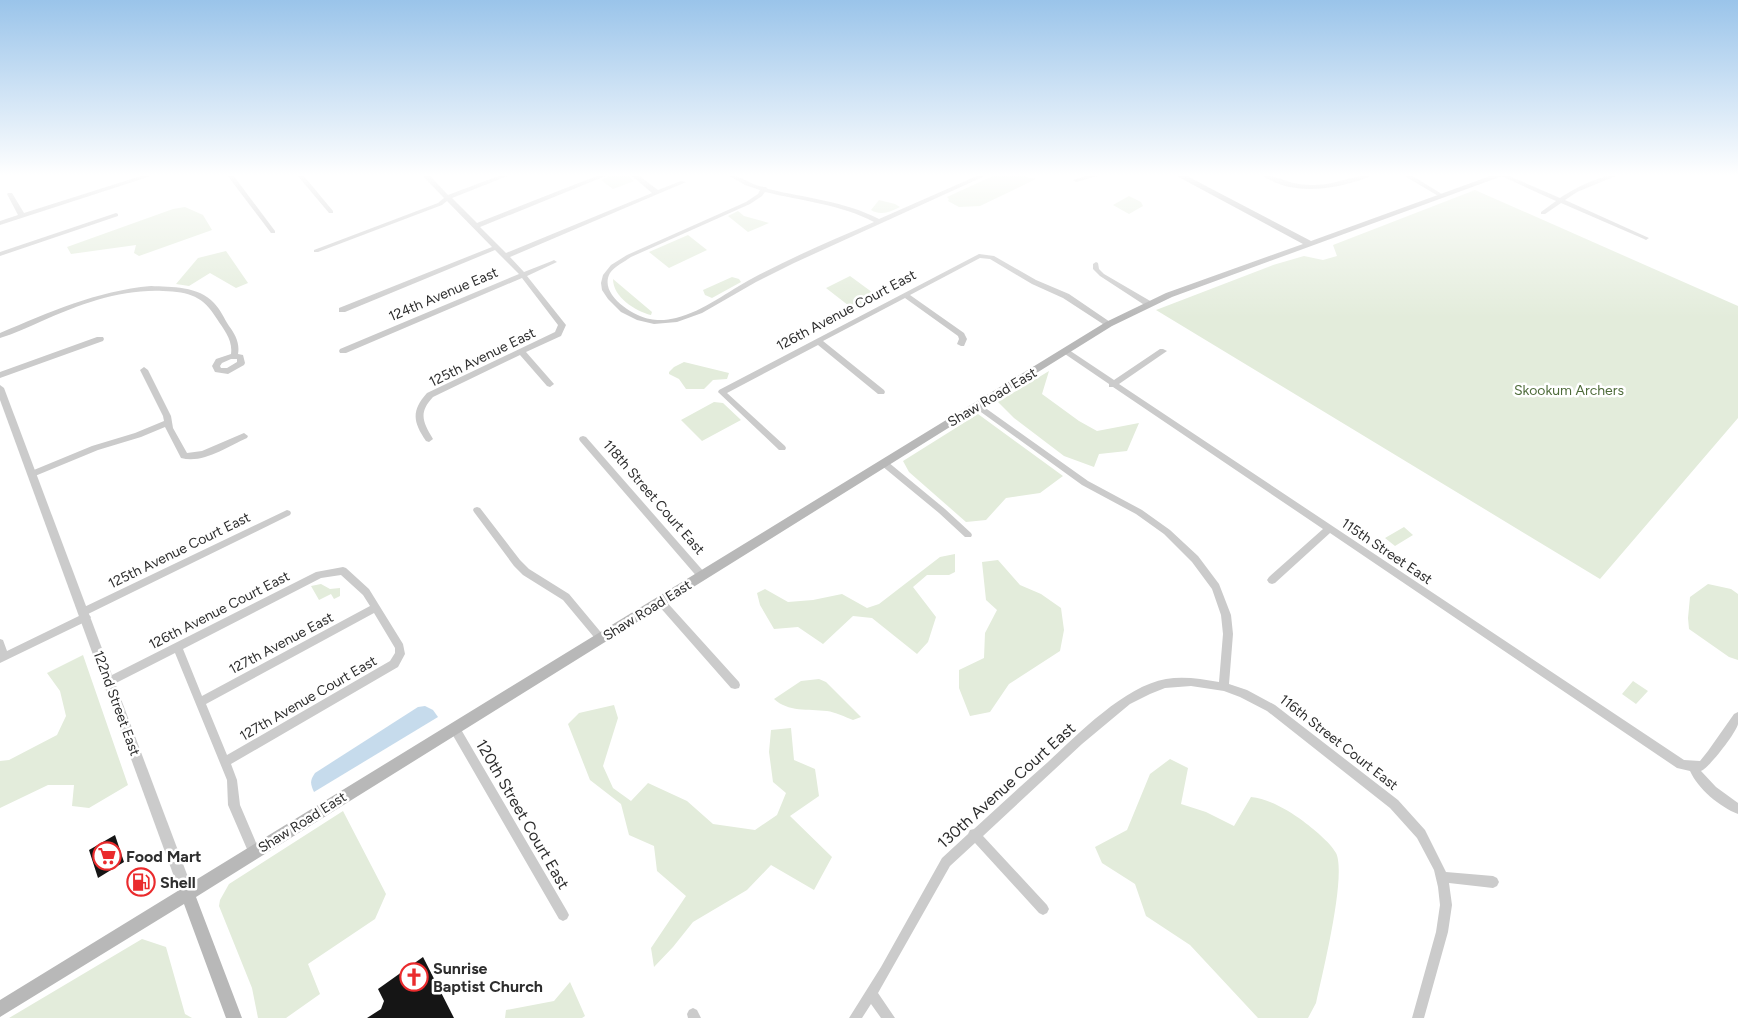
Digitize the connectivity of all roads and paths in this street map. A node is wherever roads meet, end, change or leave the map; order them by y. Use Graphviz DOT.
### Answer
graph roads {
  1 [pos="94,223"];
  2 [pos="266,223"];
  3 [pos="391,223"];
  4 [pos="473,223"];
  5 [pos="485,223"];
  6 [pos="586,223"];
  7 [pos="704,223"];
  8 [pos="878,223"];
  9 [pos="1269,223"];
  10 [pos="1369,223"];
  11 [pos="1610,223"];
  12 [pos="476,226"];
  13 [pos="273,232"];
  14 [pos="1646,238"];
  15 [pos="1310,244"];
  16 [pos="497,247"];
  17 [pos="316,251"];
  18 [pos="0,254"];
  19 [pos="506,256"];
  20 [pos="984,256"];
  21 [pos="554,262"];
  22 [pos="1096,264"];
  23 [pos="522,274"];
  24 [pos="905,295"];
  25 [pos="1149,304"];
  26 [pos="342,310"];
  27 [pos="1109,324"];
  28 [pos="0,336"];
  29 [pos="100,339"];
  30 [pos="818,341"];
  31 [pos="961,344"];
  32 [pos="343,351"];
  33 [pos="1163,351"];
  34 [pos="522,352"];
  35 [pos="1066,352"];
  36 [pos="234,356"];
  37 [pos="144,370"];
  38 [pos="0,375"];
  39 [pos="550,384"];
  40 [pos="1112,384"];
  41 [pos="0,388"];
  42 [pos="881,392"];
  43 [pos="977,405"];
  44 [pos="168,423"];
  45 [pos="244,436"];
  46 [pos="429,439"];
  47 [pos="582,439"];
  48 [pos="782,448"];
  49 [pos="885,464"];
  50 [pos="32,474"];
  51 [pos="477,510"];
  52 [pos="286,513"];
  53 [pos="1329,529"];
  54 [pos="968,535"];
  55 [pos="702,576"];
  56 [pos="1272,580"];
  57 [pos="661,602"];
  58 [pos="375,608"];
  59 [pos="84,614"];
  60 [pos="601,639"];
  61 [pos="0,643"];
  62 [pos="176,647"];
  63 [pos="2,658"];
  64 [pos="110,681"];
  65 [pos="735,685"];
  66 [pos="1224,686"];
  67 [pos="200,702"];
  68 [pos="1738,718"];
  69 [pos="455,729"];
  70 [pos="224,762"];
  71 [pos="1694,767"];
  72 [pos="1738,810"];
  73 [pos="974,834"];
  74 [pos="254,852"];
  75 [pos="1442,877"];
  76 [pos="1493,882"];
  77 [pos="187,894"];
  78 [pos="1043,909"];
  79 [pos="563,915"];
  80 [pos="871,994"];
  81 [pos="0,1009"];
  82 [pos="234,1018"];
  83 [pos="855,1018"];
  84 [pos="889,1018"];
  85 [pos="1418,1018"];
  1 -- 18 [label="street"];
  2 -- 13 [label="street"];
  3 -- 17 [label="street"];
  4 -- 12 [label="street"];
  5 -- 12 [label="street"];
  6 -- 19 [label="street"];
  7 -- 8 [label="street"];
  9 -- 15 [label="main road"];
  10 -- 15 [label="main road, Shaw Road East"];
  11 -- 14 [label="street"];
  12 -- 16 [label="street"];
  15 -- 25 [label="main road, Shaw Road East"];
  16 -- 19 [label="street"];
  16 -- 26 [label="street"];
  19 -- 23 [label="street"];
  20 -- 24 [label="street, 126th Avenue Court East"];
  20 -- 27 [label="street"];
  21 -- 23 [label="street, 124th Avenue East"];
  22 -- 25 [label="street"];
  23 -- 32 [label="street, 124th Avenue East"];
  23 -- 34 [label="street, 125th Avenue East"];
  24 -- 30 [label="street, 126th Avenue Court East"];
  24 -- 31 [label="street"];
  25 -- 27 [label="main road, Shaw Road East"];
  27 -- 35 [label="main road, Shaw Road East"];
  28 -- 36 [label="street"];
  29 -- 38 [label="street"];
  30 -- 42 [label="street"];
  30 -- 48 [label="street, 126th Avenue Court East"];
  33 -- 40 [label="street"];
  34 -- 39 [label="street"];
  34 -- 46 [label="street, 125th Avenue East"];
  35 -- 40 [label="street, 115th Street East"];
  35 -- 43 [label="main road, Shaw Road East"];
  37 -- 44 [label="street"];
  40 -- 53 [label="street, 115th Street East"];
  41 -- 50 [label="street, 122nd Street East"];
  43 -- 49 [label="main road, Shaw Road East"];
  43 -- 66 [label="street"];
  44 -- 45 [label="street"];
  44 -- 50 [label="street"];
  47 -- 55 [label="street, 118th Street Court East"];
  49 -- 54 [label="street"];
  49 -- 55 [label="main road, Shaw Road East"];
  50 -- 59 [label="street, 122nd Street East"];
  51 -- 60 [label="street"];
  52 -- 59 [label="street, 125th Avenue Court East"];
  53 -- 56 [label="street"];
  53 -- 71 [label="street, 115th Street East"];
  55 -- 57 [label="main road, Shaw Road East"];
  57 -- 60 [label="main road, Shaw Road East"];
  57 -- 65 [label="street"];
  58 -- 62 [label="street, 126th Avenue Court East"];
  58 -- 67 [label="street, 127th Avenue East"];
  58 -- 70 [label="street, 127th Avenue Court East"];
  59 -- 63 [label="street, 125th Avenue Court East"];
  59 -- 64 [label="street, 122nd Street East"];
  60 -- 69 [label="main road, Shaw Road East"];
  61 -- 63 [label="street"];
  62 -- 64 [label="street, 126th Avenue Court East"];
  62 -- 67 [label="street"];
  64 -- 77 [label="street, 122nd Street East"];
  66 -- 73 [label="street, 130th Avenue Court East"];
  66 -- 75 [label="street, 116th Street Court East"];
  67 -- 70 [label="street"];
  68 -- 71 [label="street"];
  69 -- 74 [label="main road, Shaw Road East"];
  69 -- 79 [label="street, 120th Street Court East"];
  70 -- 74 [label="street"];
  71 -- 72 [label="street"];
  73 -- 78 [label="street"];
  73 -- 80 [label="street, 130th Avenue Court East"];
  74 -- 77 [label="main road, Shaw Road East"];
  75 -- 76 [label="street"];
  75 -- 85 [label="street, 116th Street Court East"];
  77 -- 81 [label="main road, Shaw Road East"];
  77 -- 82 [label="main road, 122nd Street East"];
  80 -- 83 [label="street, 130th Avenue Court East"];
  80 -- 84 [label="street"];
}
